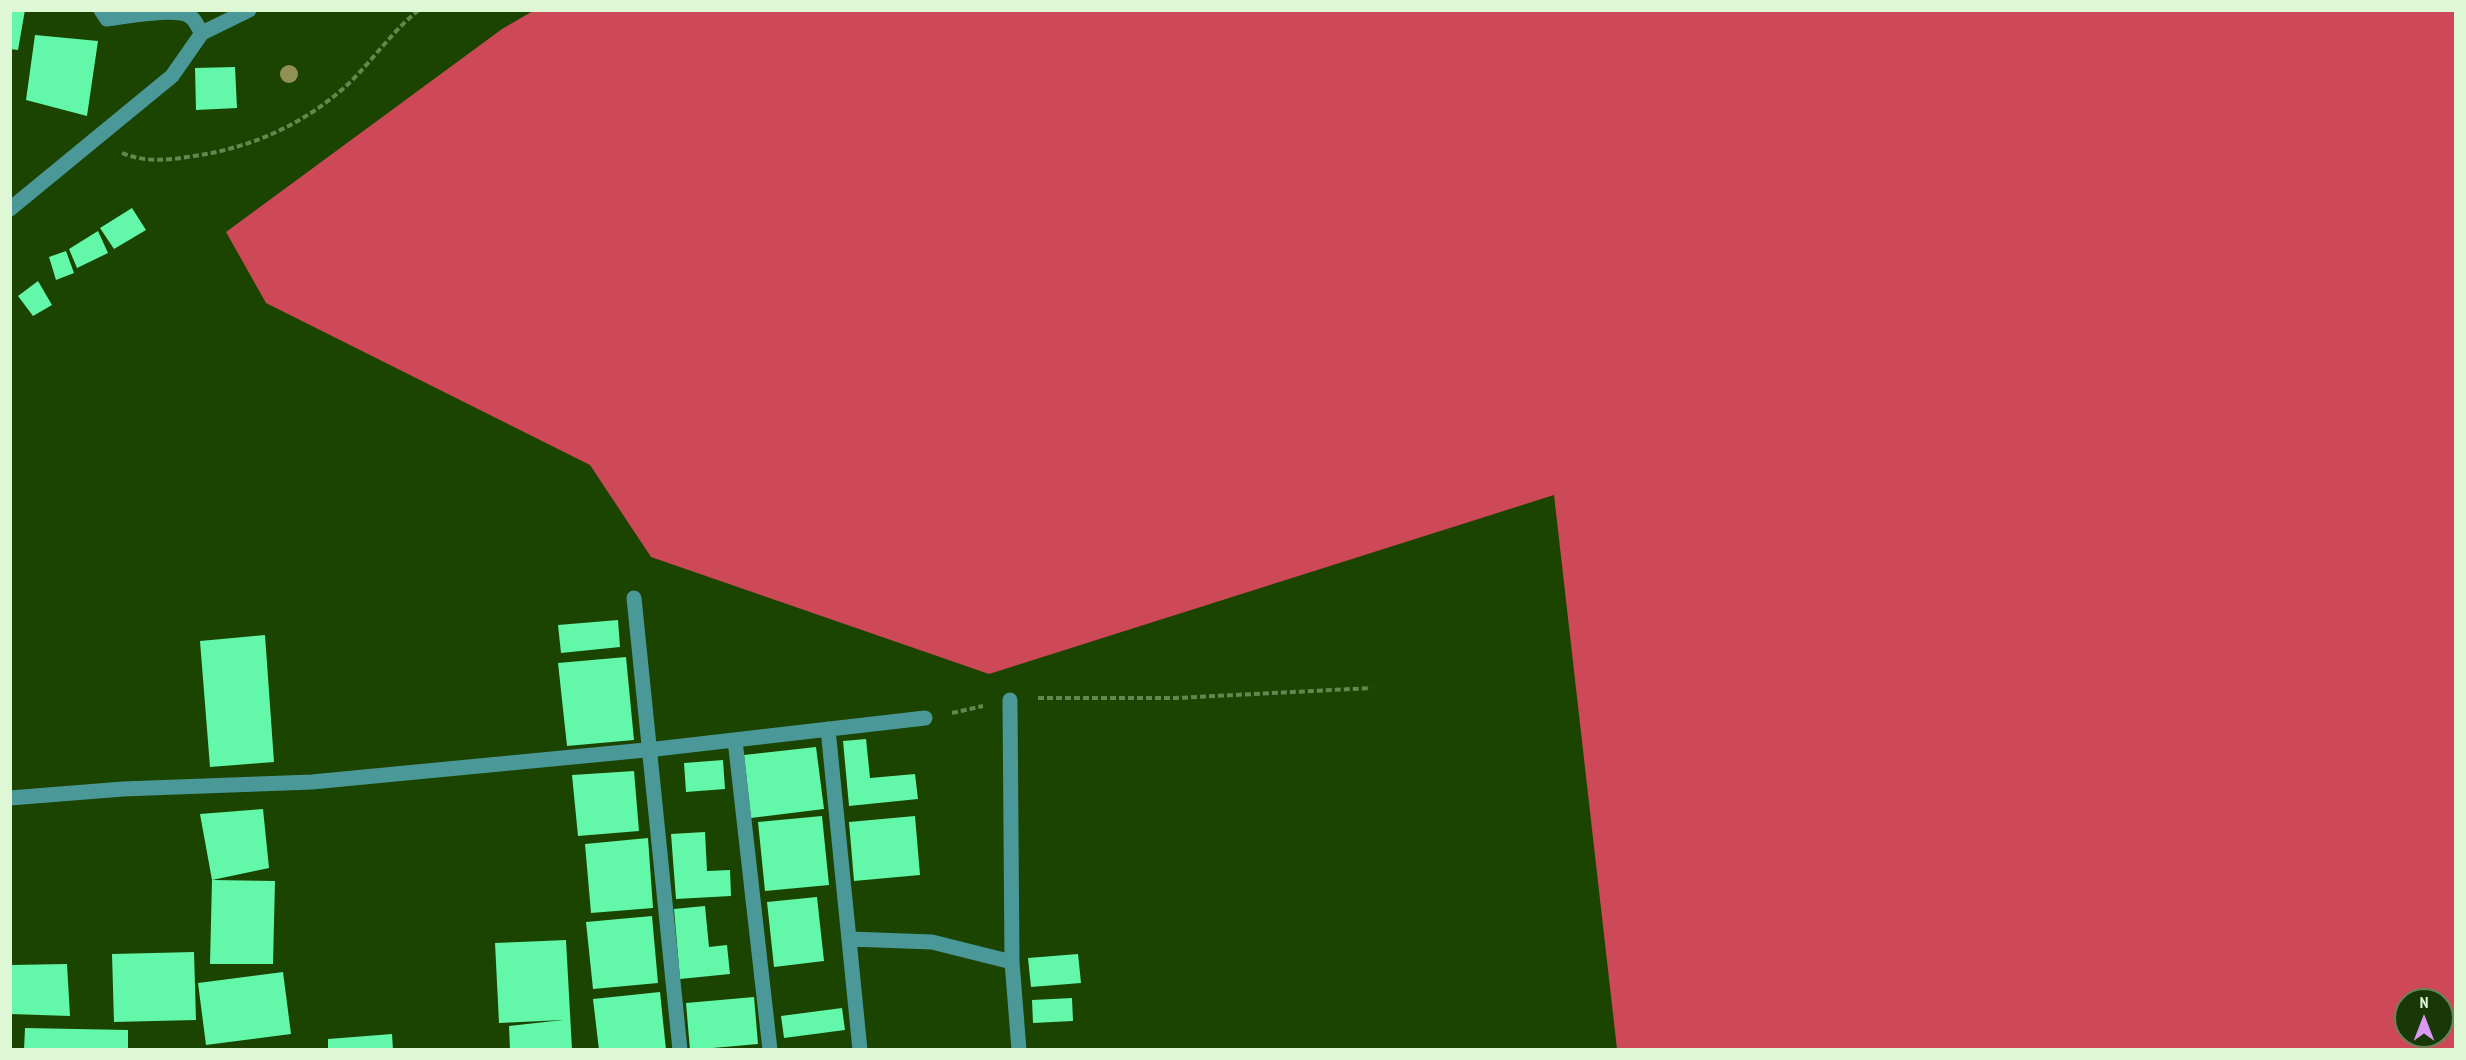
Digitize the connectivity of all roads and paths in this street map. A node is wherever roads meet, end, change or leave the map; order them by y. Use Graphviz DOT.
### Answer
graph roads {
  1 [pos="101,10"];
  2 [pos="249,10"];
  3 [pos="419,10"];
  4 [pos="201,33"];
  5 [pos="102,134"];
  6 [pos="10,208"];
  7 [pos="634,598"];
  8 [pos="1371,688"];
  9 [pos="1010,700"];
  10 [pos="925,718"];
  11 [pos="828,729"];
  12 [pos="735,740"];
  13 [pos="650,749"];
  14 [pos="10,798"];
  15 [pos="850,939"];
  16 [pos="1012,962"];
  17 [pos="680,1050"];
  18 [pos="770,1050"];
  19 [pos="860,1050"];
  20 [pos="1019,1050"];
  1 -- 4 [label="street"];
  2 -- 4 [label="street"];
  3 -- 5 [label="path"];
  4 -- 5 [label="street"];
  5 -- 6 [label="street"];
  7 -- 13 [label="street"];
  8 -- 9 [label="path"];
  9 -- 10 [label="path"];
  9 -- 16 [label="street"];
  10 -- 11 [label="street"];
  11 -- 12 [label="street"];
  11 -- 15 [label="street"];
  12 -- 13 [label="street"];
  12 -- 18 [label="street"];
  13 -- 14 [label="street"];
  13 -- 17 [label="street"];
  15 -- 16 [label="street"];
  15 -- 19 [label="street"];
  16 -- 20 [label="street"];
}
